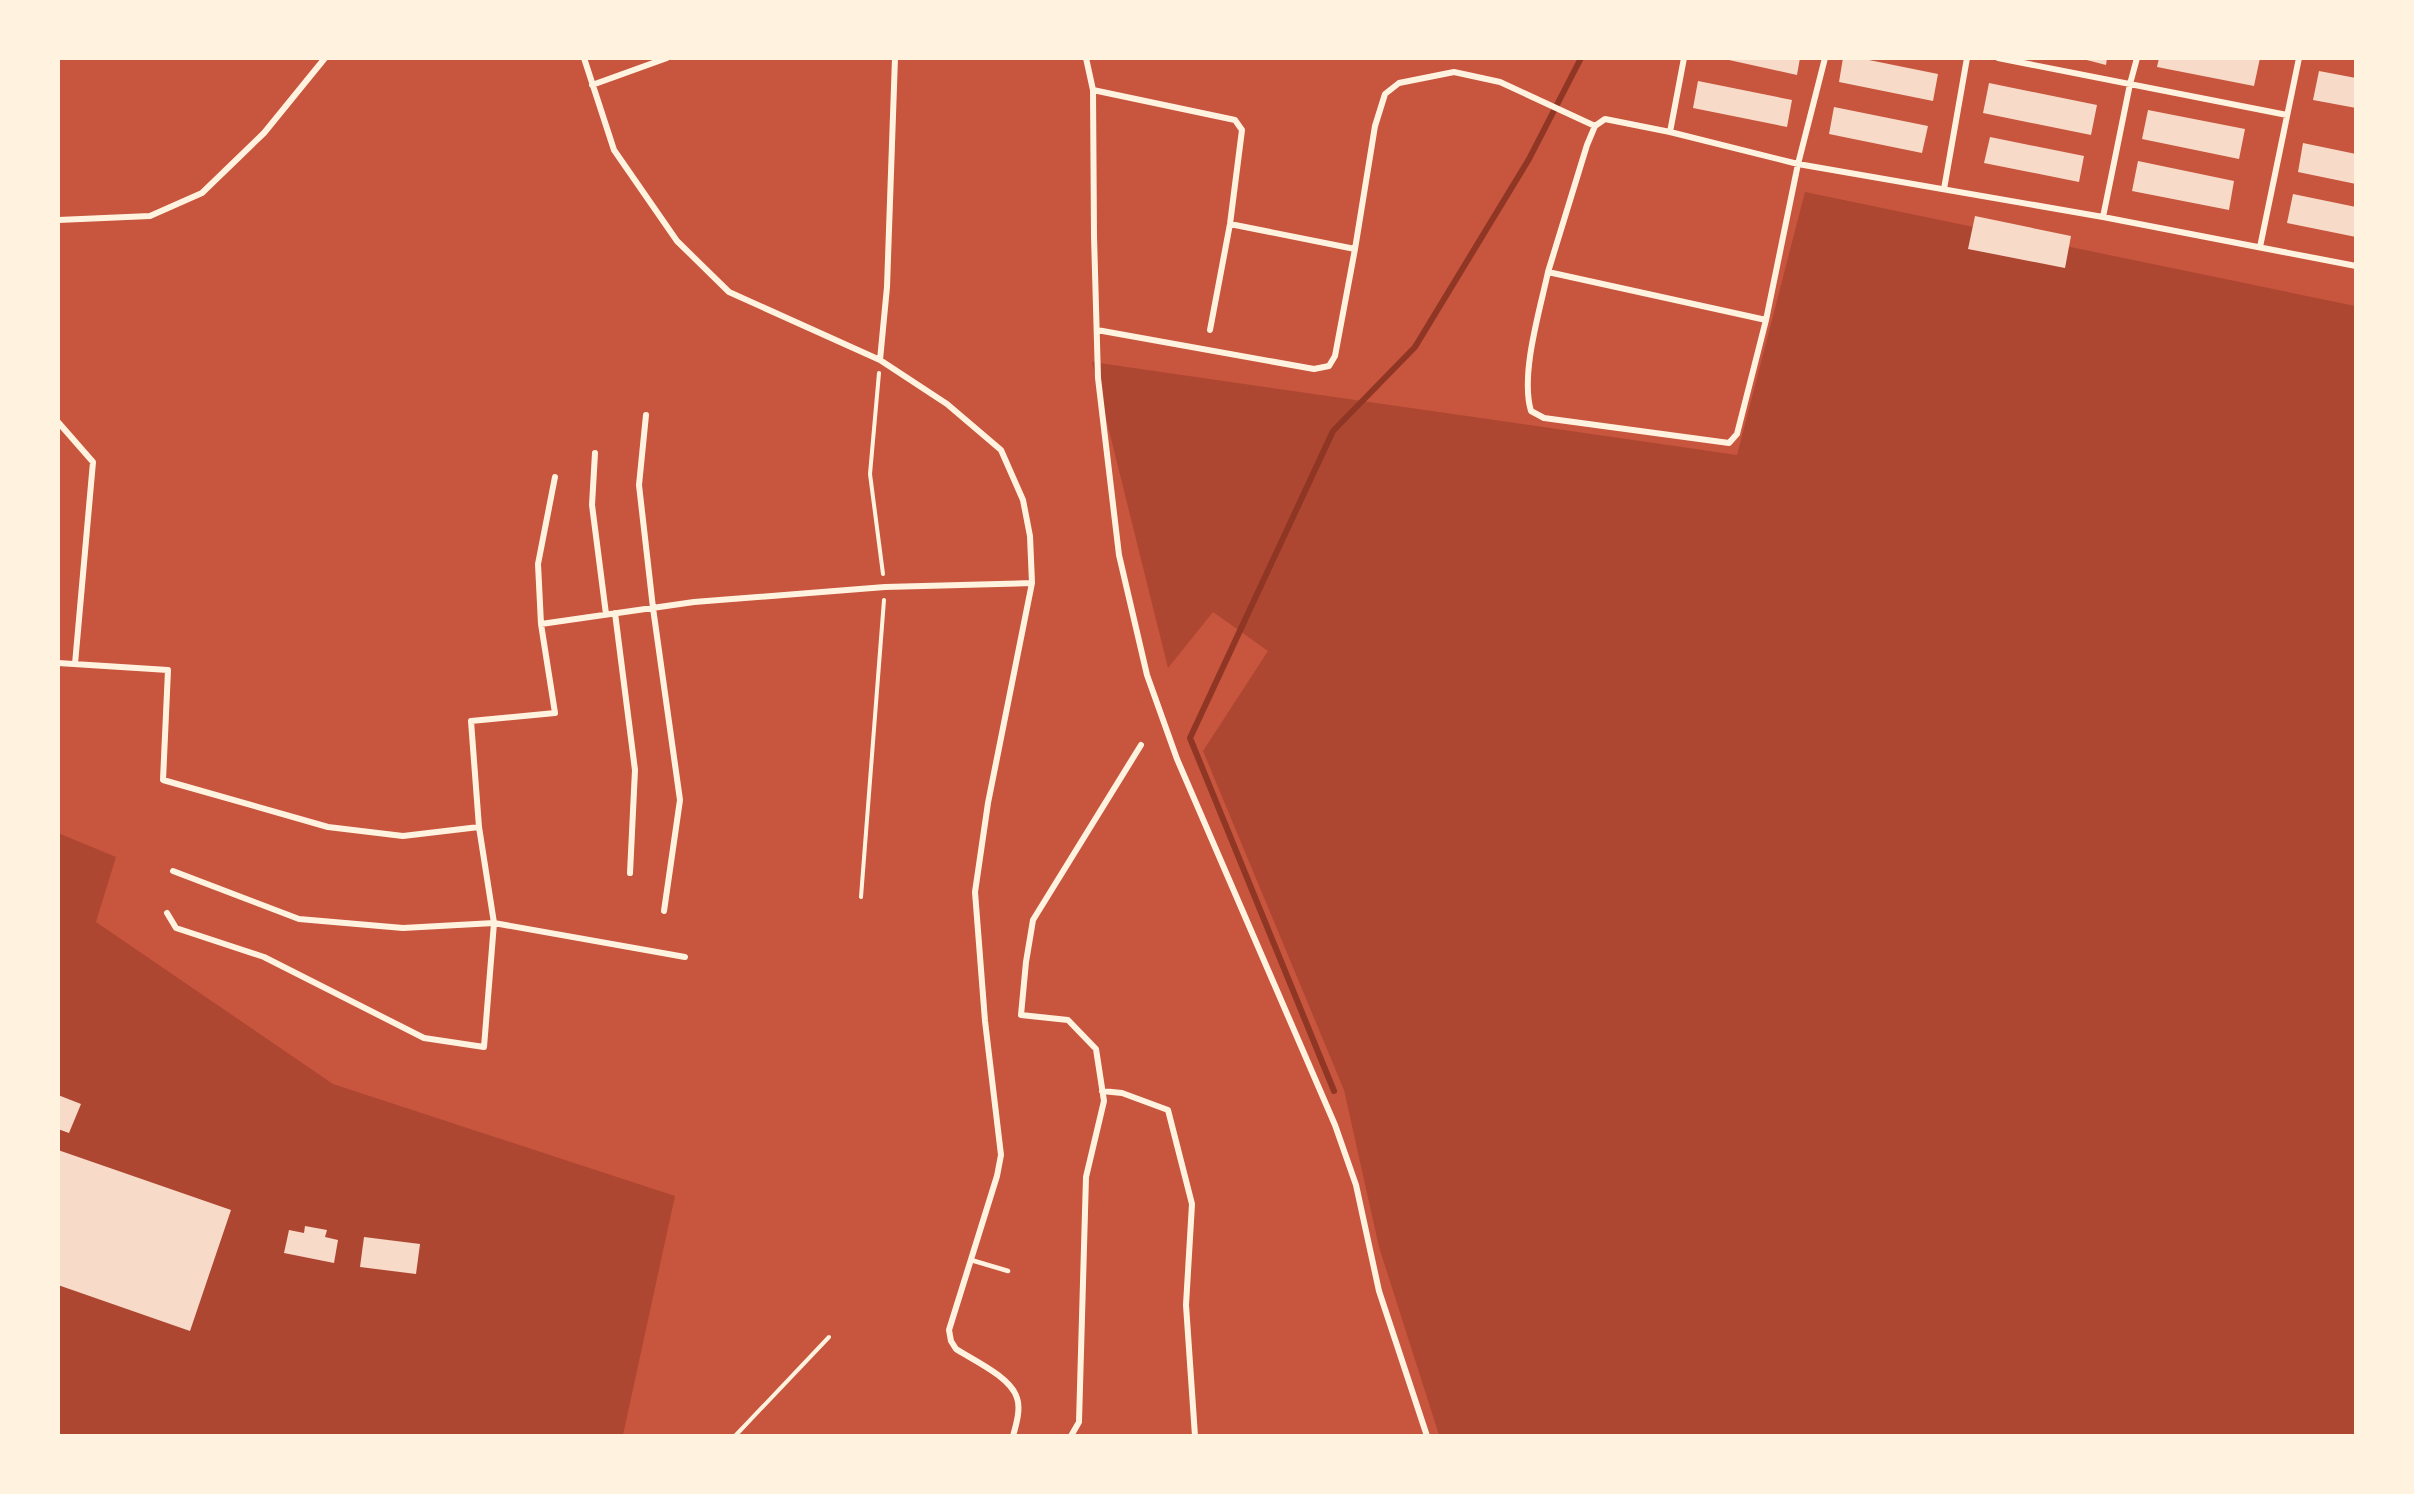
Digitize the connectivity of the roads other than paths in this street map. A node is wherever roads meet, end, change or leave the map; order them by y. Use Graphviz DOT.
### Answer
graph roads {
  1 [pos="325,58"];
  2 [pos="584,58"];
  3 [pos="667,58"];
  4 [pos="895,58"];
  5 [pos="1086,58"];
  6 [pos="1684,58"];
  7 [pos="1825,58"];
  8 [pos="1967,58"];
  9 [pos="1998,58"];
  10 [pos="2137,58"];
  11 [pos="2299,58"];
  12 [pos="2130,84"];
  13 [pos="592,85"];
  14 [pos="1093,90"];
  15 [pos="2287,115"];
  16 [pos="1594,126"];
  17 [pos="1670,132"];
  18 [pos="1798,164"];
  19 [pos="1944,189"];
  20 [pos="2103,217"];
  21 [pos="58,220"];
  22 [pos="1230,224"];
  23 [pos="2260,247"];
  24 [pos="1355,249"];
  25 [pos="2355,266"];
  26 [pos="1548,272"];
  27 [pos="1766,321"];
  28 [pos="1097,330"];
  29 [pos="1210,330"];
  30 [pos="880,360"];
  31 [pos="646,415"];
  32 [pos="58,422"];
  33 [pos="595,453"];
  34 [pos="555,477"];
  35 [pos="1032,583"];
  36 [pos="653,608"];
  37 [pos="615,613"];
  38 [pos="606,614"];
  39 [pos="541,624"];
  40 [pos="58,663"];
  41 [pos="75,664"];
  42 [pos="1141,745"];
  43 [pos="479,827"];
  44 [pos="172,871"];
  45 [pos="630,873"];
  46 [pos="664,911"];
  47 [pos="167,913"];
  48 [pos="494,923"];
  49 [pos="685,957"];
  50 [pos="1102,1091"];
  51 [pos="971,1260"];
  52 [pos="1008,1270"];
  53 [pos="1013,1436"];
  54 [pos="1071,1436"];
  55 [pos="1195,1436"];
  56 [pos="1427,1436"];
  1 -- 21 [label="street"];
  2 -- 13 [label="street"];
  3 -- 13 [label="street"];
  4 -- 30 [label="street"];
  5 -- 14 [label="street"];
  6 -- 17 [label="street"];
  7 -- 18 [label="street"];
  8 -- 19 [label="street"];
  9 -- 12 [label="street"];
  10 -- 12 [label="street"];
  11 -- 15 [label="street"];
  12 -- 15 [label="street"];
  12 -- 20 [label="street"];
  13 -- 30 [label="street"];
  14 -- 22 [label="street"];
  14 -- 28 [label="street"];
  15 -- 23 [label="street"];
  16 -- 17 [label="street"];
  16 -- 24 [label="street"];
  16 -- 26 [label="street"];
  17 -- 18 [label="street"];
  18 -- 19 [label="street"];
  18 -- 27 [label="street"];
  19 -- 20 [label="street"];
  20 -- 23 [label="street"];
  22 -- 24 [label="street"];
  22 -- 29 [label="street"];
  23 -- 25 [label="street"];
  24 -- 28 [label="street"];
  26 -- 27 [label="street"];
  26 -- 27 [label="street"];
  28 -- 56 [label="street"];
  30 -- 35 [label="street"];
  31 -- 36 [label="street"];
  32 -- 41 [label="street"];
  33 -- 38 [label="street"];
  34 -- 39 [label="street"];
  35 -- 36 [label="street"];
  35 -- 51 [label="street"];
  36 -- 37 [label="street"];
  36 -- 46 [label="street"];
  37 -- 38 [label="street"];
  37 -- 45 [label="street"];
  38 -- 39 [label="street"];
  39 -- 43 [label="street"];
  40 -- 41 [label="street"];
  41 -- 43 [label="street"];
  42 -- 50 [label="street"];
  43 -- 48 [label="street"];
  44 -- 48 [label="street"];
  47 -- 48 [label="street"];
  48 -- 49 [label="street"];
  50 -- 54 [label="street"];
  50 -- 55 [label="street"];
  51 -- 52 [label="lane"];
  51 -- 53 [label="street"];
}
